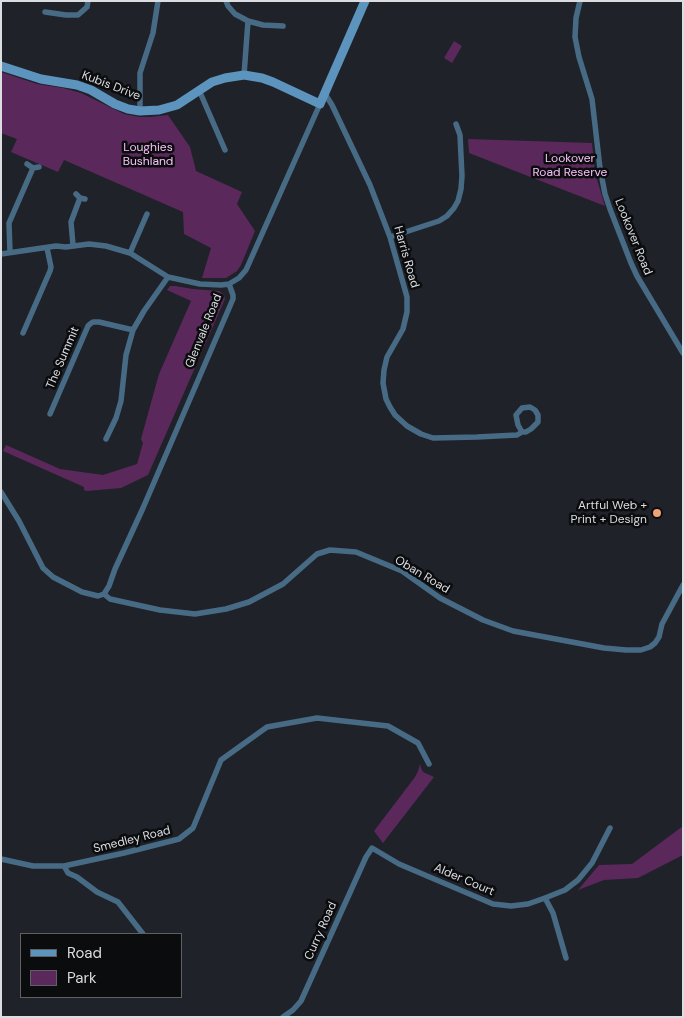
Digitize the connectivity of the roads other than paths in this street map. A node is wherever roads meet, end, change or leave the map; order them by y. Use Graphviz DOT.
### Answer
graph roads {
  1 [pos="88,1"];
  2 [pos="158,1"];
  3 [pos="226,1"];
  4 [pos="365,1"];
  5 [pos="580,1"];
  6 [pos="45,12"];
  7 [pos="248,22"];
  8 [pos="283,26"];
  9 [pos="1,66"];
  10 [pos="244,75"];
  11 [pos="199,90"];
  12 [pos="322,100"];
  13 [pos="140,111"];
  14 [pos="456,124"];
  15 [pos="225,150"];
  16 [pos="27,164"];
  17 [pos="80,197"];
  18 [pos="147,213"];
  19 [pos="390,237"];
  20 [pos="73,245"];
  21 [pos="48,248"];
  22 [pos="10,252"];
  23 [pos="130,253"];
  24 [pos="1,254"];
  25 [pos="168,277"];
  26 [pos="229,284"];
  27 [pos="133,330"];
  28 [pos="23,333"];
  29 [pos="683,353"];
  30 [pos="50,414"];
  31 [pos="522,432"];
  32 [pos="106,439"];
  33 [pos="1,492"];
  34 [pos="683,585"];
  35 [pos="104,594"];
  36 [pos="429,764"];
  37 [pos="610,828"];
  38 [pos="372,848"];
  39 [pos="1,859"];
  40 [pos="64,866"];
  41 [pos="545,898"];
  42 [pos="142,933"];
  43 [pos="566,958"];
  44 [pos="283,1017"];
  1 -- 6 [label="street"];
  2 -- 13 [label="street"];
  3 -- 7 [label="street"];
  4 -- 12 [label="street, Glenvale Road"];
  5 -- 29 [label="street, Lookover Road"];
  7 -- 8 [label="street"];
  7 -- 10 [label="street"];
  9 -- 13 [label="street, Kubis Drive"];
  10 -- 11 [label="street, Kubis Drive"];
  10 -- 12 [label="street, Kubis Drive"];
  11 -- 13 [label="street, Kubis Drive"];
  11 -- 15 [label="street"];
  12 -- 19 [label="street, Harris Road"];
  12 -- 26 [label="street, Glenvale Road"];
  14 -- 19 [label="street"];
  16 -- 22 [label="street"];
  17 -- 20 [label="street"];
  18 -- 23 [label="street"];
  19 -- 31 [label="street, Harris Road"];
  20 -- 21 [label="street"];
  20 -- 23 [label="street"];
  21 -- 22 [label="street"];
  21 -- 28 [label="street"];
  22 -- 24 [label="street"];
  23 -- 25 [label="street"];
  25 -- 26 [label="street"];
  25 -- 27 [label="street"];
  26 -- 35 [label="street, Glenvale Road"];
  27 -- 30 [label="street, The Summit"];
  27 -- 32 [label="street"];
  31 -- 31 [label="street"];
  33 -- 35 [label="street, Oban Road"];
  34 -- 35 [label="street, Oban Road"];
  36 -- 40 [label="street, Smedley Road"];
  37 -- 41 [label="street, Alder Court"];
  38 -- 41 [label="street, Alder Court"];
  38 -- 44 [label="street, Curry Road"];
  39 -- 40 [label="street, Smedley Road"];
  40 -- 42 [label="street"];
  41 -- 43 [label="street"];
}
